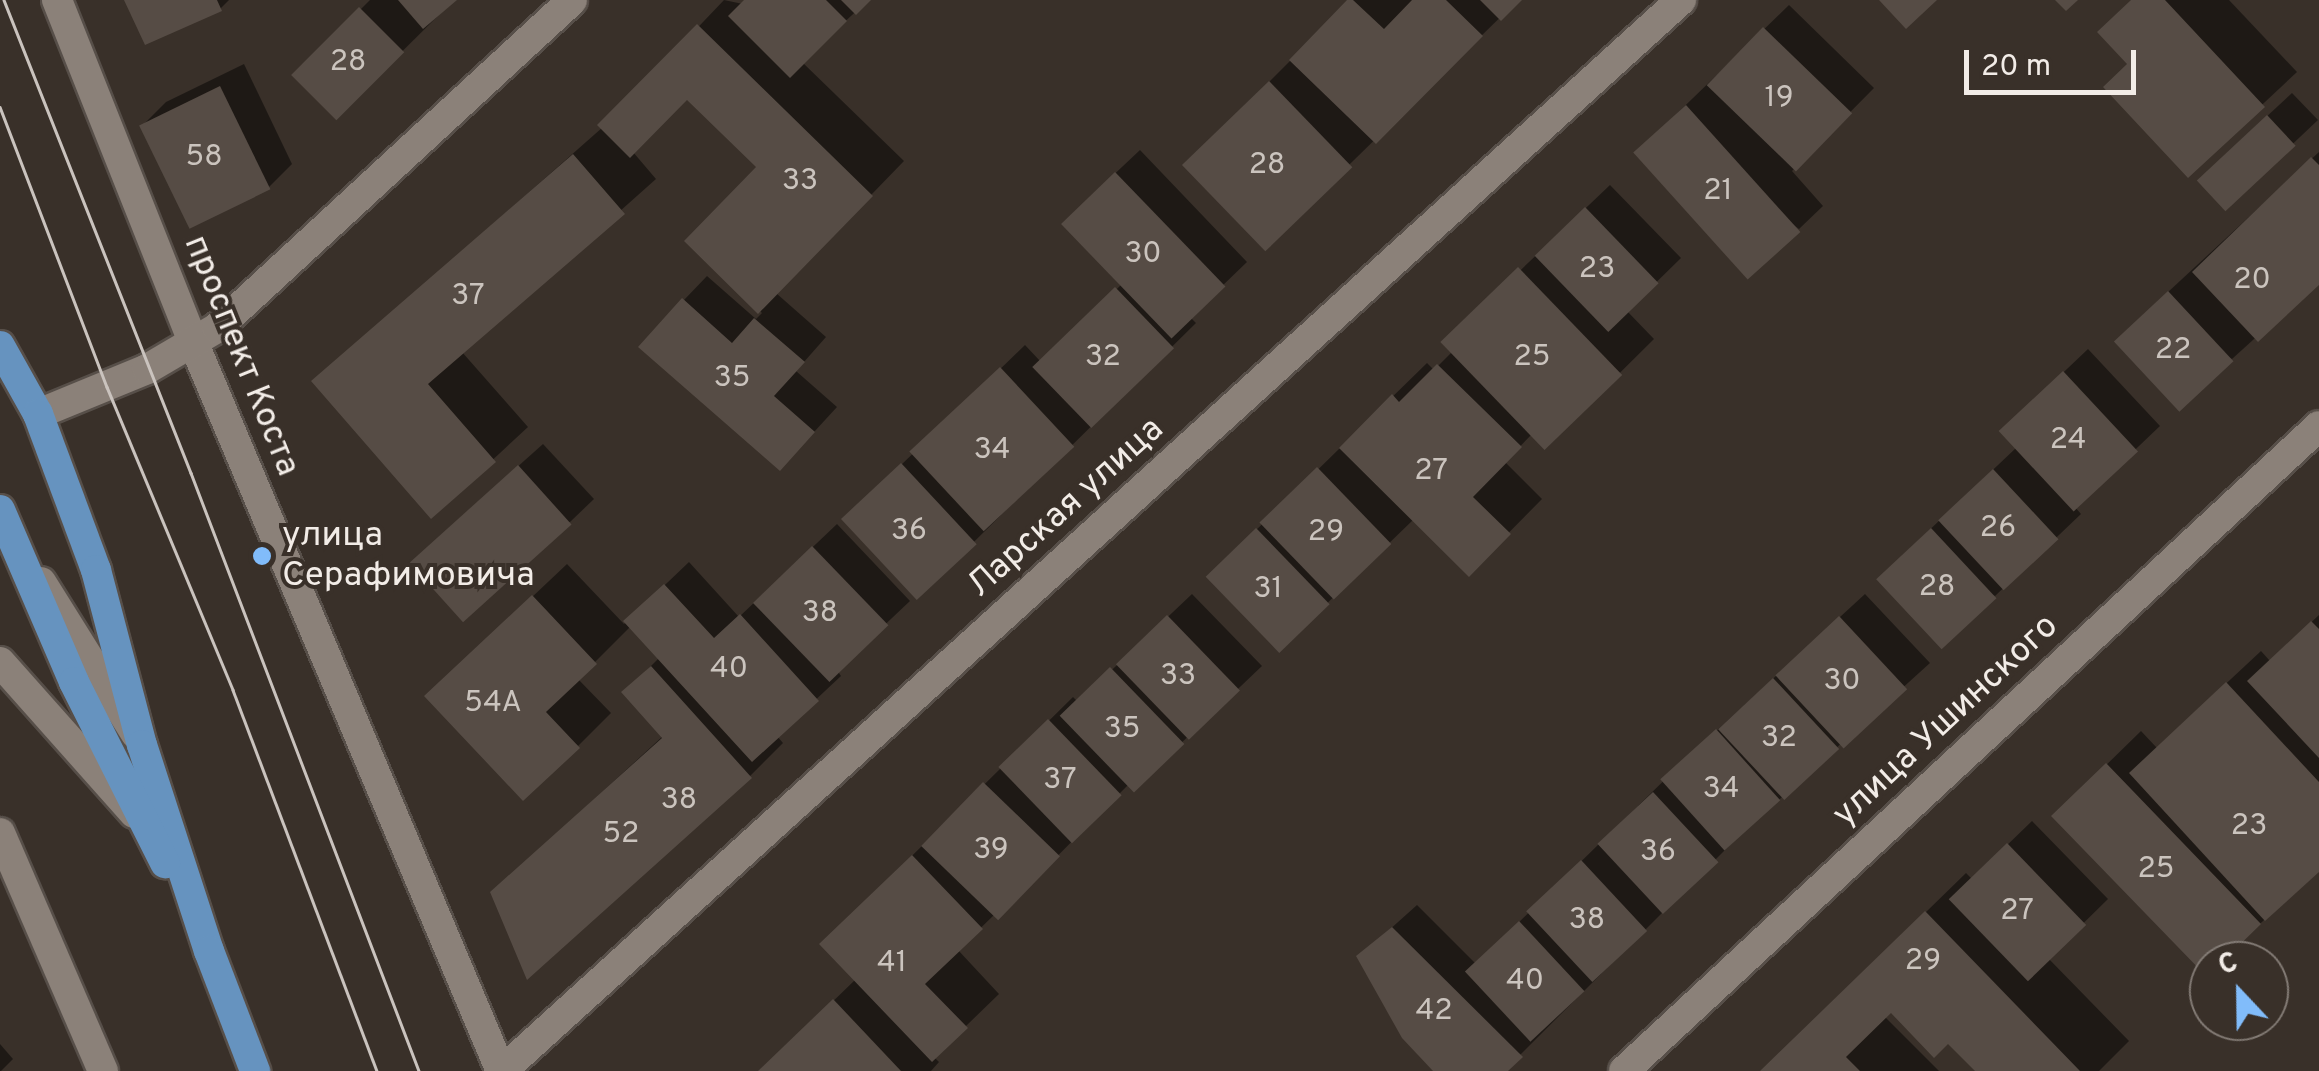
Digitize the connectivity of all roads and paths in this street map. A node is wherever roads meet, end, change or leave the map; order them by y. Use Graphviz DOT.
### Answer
graph roads {
  1 [pos="57,0"];
  2 [pos="572,0"];
  3 [pos="1681,0"];
  4 [pos="194,344"];
  5 [pos="0,346"];
  6 [pos="38,414"];
  7 [pos="2319,426"];
  8 [pos="2,517"];
  9 [pos="0,662"];
  10 [pos="142,745"];
  11 [pos="148,830"];
  12 [pos="0,833"];
  13 [pos="210,950"];
  14 [pos="103,1071"];
  15 [pos="255,1071"];
  16 [pos="501,1071"];
  17 [pos="1624,1071"];
  1 -- 4 [label="street, проспект Коста"];
  2 -- 4 [label="street"];
  3 -- 16 [label="street, Ларская улица"];
  4 -- 6 [label="street"];
  4 -- 16 [label="street, проспект Коста"];
  5 -- 6 [label="main road"];
  6 -- 10 [label="main road"];
  7 -- 17 [label="street, улица Ушинского"];
  8 -- 10 [label="street"];
  8 -- 11 [label="main road"];
  9 -- 11 [label="street"];
  10 -- 13 [label="main road"];
  11 -- 13 [label="main road"];
  12 -- 14 [label="street"];
  13 -- 15 [label="main road"];
}
